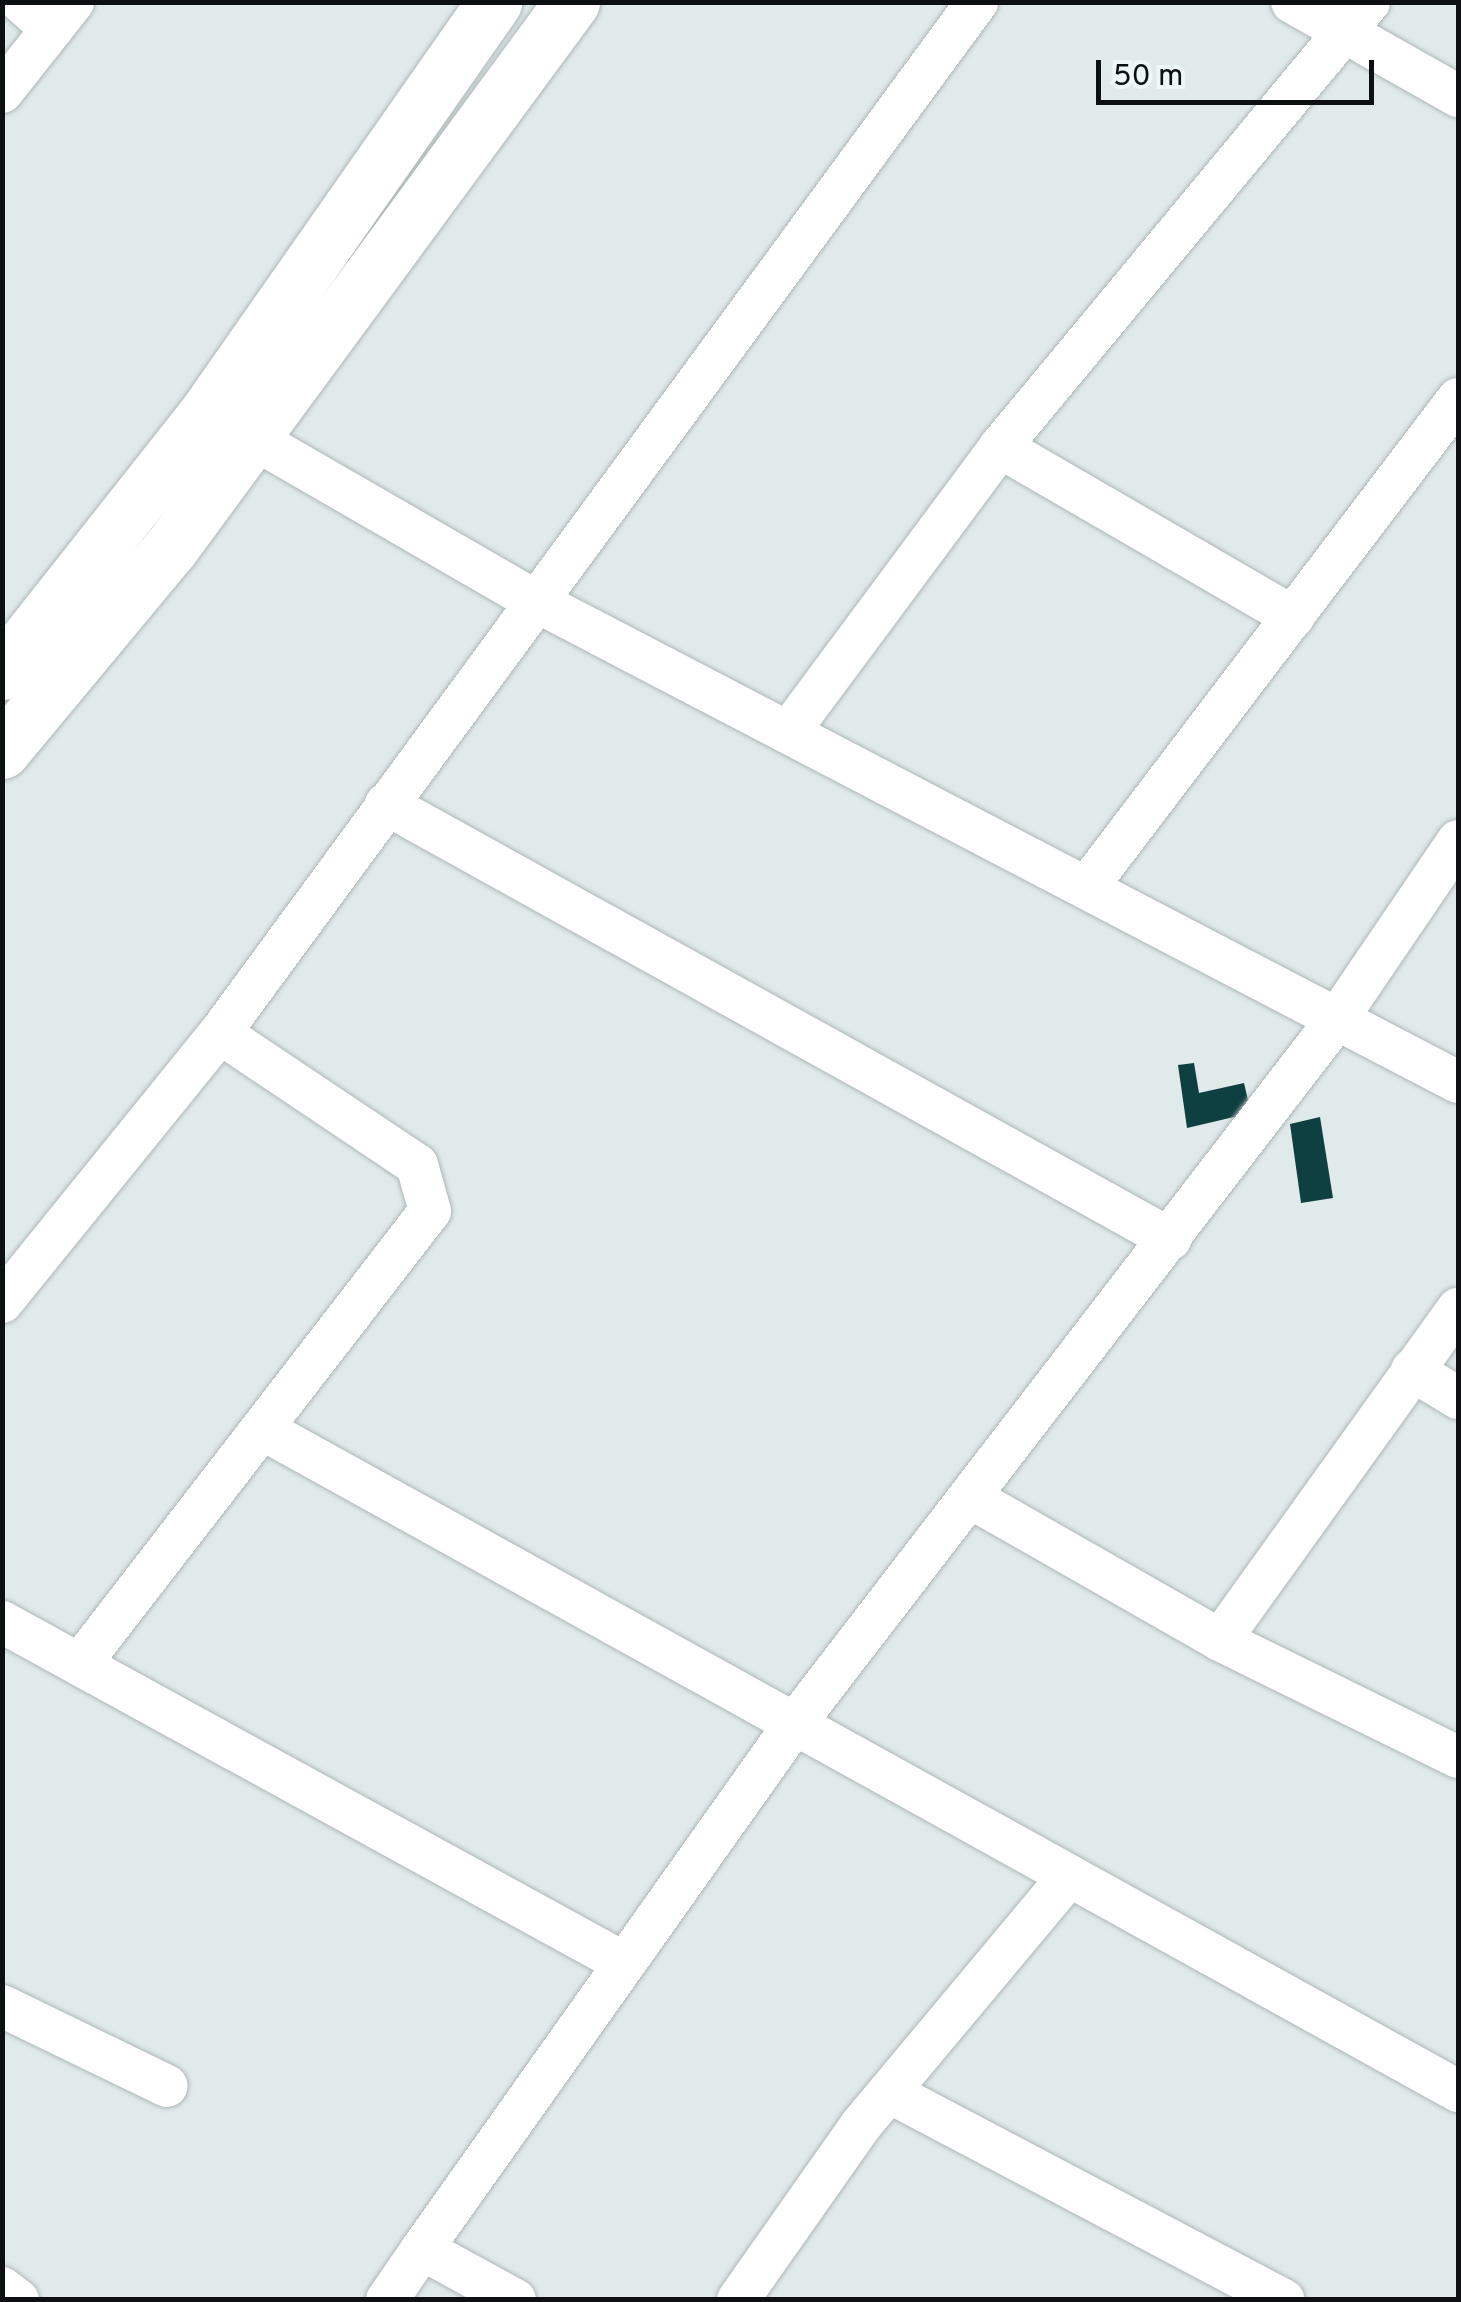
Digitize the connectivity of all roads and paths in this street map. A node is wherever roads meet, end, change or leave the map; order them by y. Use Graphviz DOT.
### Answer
graph roads {
  1 [pos="494,2"];
  2 [pos="572,2"];
  3 [pos="978,2"];
  4 [pos="1292,2"];
  5 [pos="48,11"];
  6 [pos="1358,17"];
  7 [pos="2,92"];
  8 [pos="1458,96"];
  9 [pos="1458,399"];
  10 [pos="230,425"];
  11 [pos="1000,446"];
  12 [pos="124,518"];
  13 [pos="170,549"];
  14 [pos="532,598"];
  15 [pos="1293,617"];
  16 [pos="2,672"];
  17 [pos="790,730"];
  18 [pos="2,751"];
  19 [pos="386,804"];
  20 [pos="1458,841"];
  21 [pos="1087,887"];
  22 [pos="1337,1018"];
  23 [pos="220,1033"];
  24 [pos="1458,1082"];
  25 [pos="1170,1239"];
  26 [pos="2,1302"];
  27 [pos="1458,1309"];
  28 [pos="1412,1370"];
  29 [pos="1458,1398"];
  30 [pos="264,1430"];
  31 [pos="973,1499"];
  32 [pos="2,1622"];
  33 [pos="1220,1640"];
  34 [pos="80,1664"];
  35 [pos="792,1726"];
  36 [pos="1458,1757"];
  37 [pos="1068,1878"];
  38 [pos="622,1962"];
  39 [pos="2,2006"];
  40 [pos="167,2086"];
  41 [pos="1458,2091"];
  42 [pos="889,2092"];
  43 [pos="422,2249"];
  44 [pos="2,2288"];
  45 [pos="18,2300"];
  46 [pos="388,2300"];
  47 [pos="514,2300"];
  48 [pos="738,2300"];
  49 [pos="1283,2300"];
  1 -- 10 [label="street"];
  2 -- 10 [label="street"];
  3 -- 14 [label="street"];
  4 -- 6 [label="street"];
  5 -- 7 [label="street"];
  6 -- 8 [label="street"];
  6 -- 11 [label="street"];
  9 -- 15 [label="street"];
  10 -- 12 [label="street"];
  10 -- 13 [label="street"];
  10 -- 14 [label="street"];
  11 -- 15 [label="street"];
  11 -- 17 [label="street"];
  12 -- 13 [label="street"];
  12 -- 16 [label="street"];
  13 -- 18 [label="street"];
  14 -- 17 [label="street"];
  14 -- 19 [label="street"];
  15 -- 21 [label="street"];
  17 -- 21 [label="street"];
  19 -- 23 [label="street"];
  19 -- 25 [label="street"];
  20 -- 22 [label="street"];
  21 -- 22 [label="street"];
  22 -- 24 [label="street"];
  22 -- 25 [label="street"];
  23 -- 26 [label="street"];
  23 -- 30 [label="street"];
  25 -- 31 [label="street"];
  27 -- 28 [label="street"];
  28 -- 29 [label="street"];
  28 -- 33 [label="street"];
  30 -- 34 [label="street"];
  30 -- 35 [label="street"];
  31 -- 33 [label="street"];
  31 -- 35 [label="street"];
  32 -- 34 [label="street"];
  33 -- 36 [label="street"];
  34 -- 38 [label="street"];
  35 -- 37 [label="street"];
  35 -- 38 [label="street"];
  37 -- 41 [label="street"];
  37 -- 42 [label="street"];
  38 -- 43 [label="street"];
  39 -- 40 [label="street"];
  42 -- 48 [label="street"];
  42 -- 49 [label="street"];
  43 -- 46 [label="street"];
  43 -- 47 [label="street"];
  44 -- 45 [label="street"];
}
